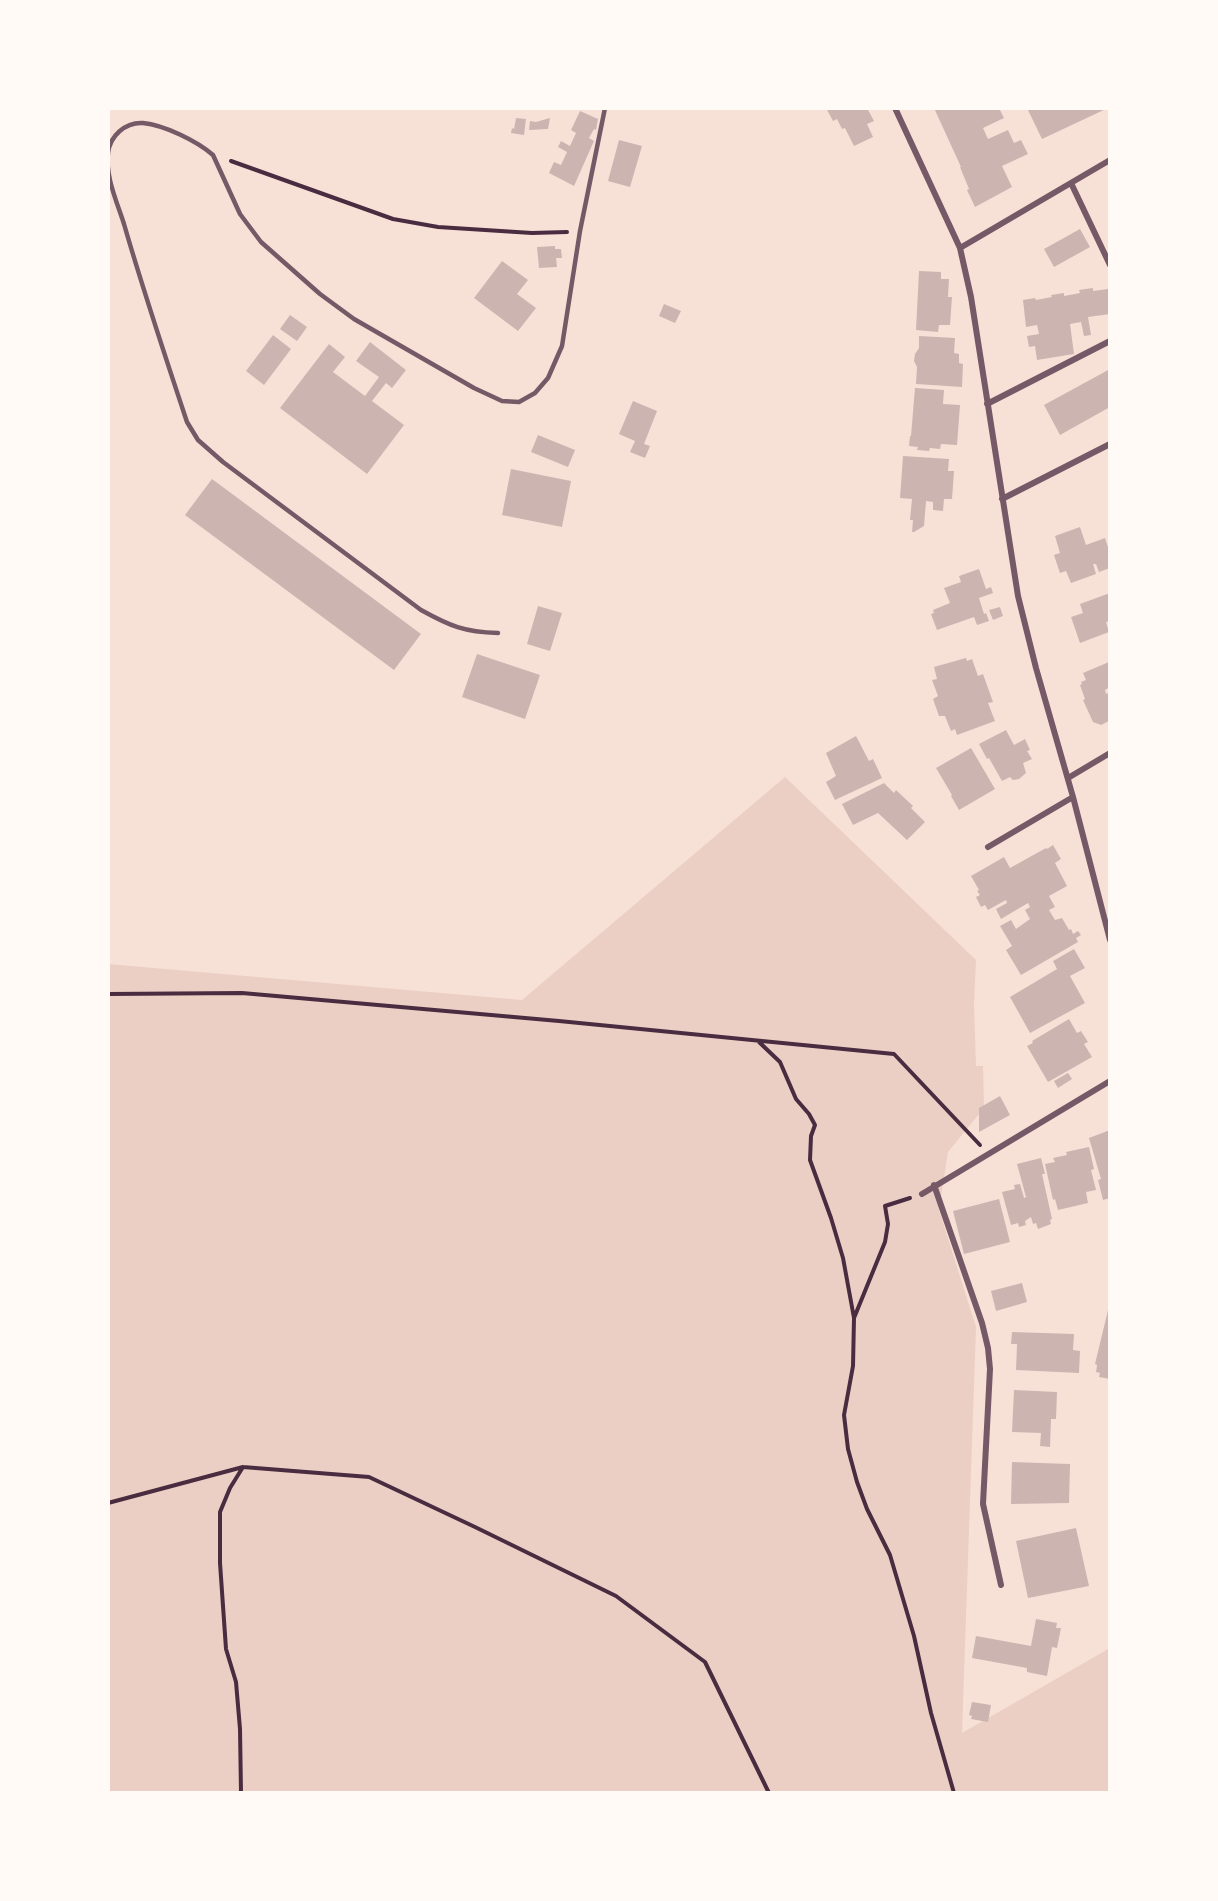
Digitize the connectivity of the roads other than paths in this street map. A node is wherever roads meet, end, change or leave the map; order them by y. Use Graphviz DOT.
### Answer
graph roads {
  1 [pos="605,108"];
  2 [pos="895,108"];
  3 [pos="1110,160"];
  4 [pos="1071,183"];
  5 [pos="960,248"];
  6 [pos="1110,265"];
  7 [pos="1110,341"];
  8 [pos="987,404"];
  9 [pos="1110,444"];
  10 [pos="1002,499"];
  11 [pos="498,633"];
  12 [pos="1110,753"];
  13 [pos="1068,778"];
  14 [pos="1073,797"];
  15 [pos="988,847"];
  16 [pos="1110,940"];
  17 [pos="1110,1081"];
  18 [pos="934,1185"];
  19 [pos="922,1194"];
  20 [pos="1001,1585"];
  1 -- 11 [label="lane"];
  2 -- 5 [label="street"];
  3 -- 4 [label="street"];
  4 -- 5 [label="street"];
  4 -- 6 [label="street"];
  5 -- 8 [label="street"];
  7 -- 8 [label="street"];
  8 -- 10 [label="street"];
  9 -- 10 [label="street"];
  10 -- 13 [label="street"];
  12 -- 13 [label="street"];
  13 -- 14 [label="street"];
  14 -- 15 [label="street"];
  14 -- 16 [label="street"];
  17 -- 18 [label="street"];
  18 -- 19 [label="street"];
  18 -- 20 [label="street"];
}
